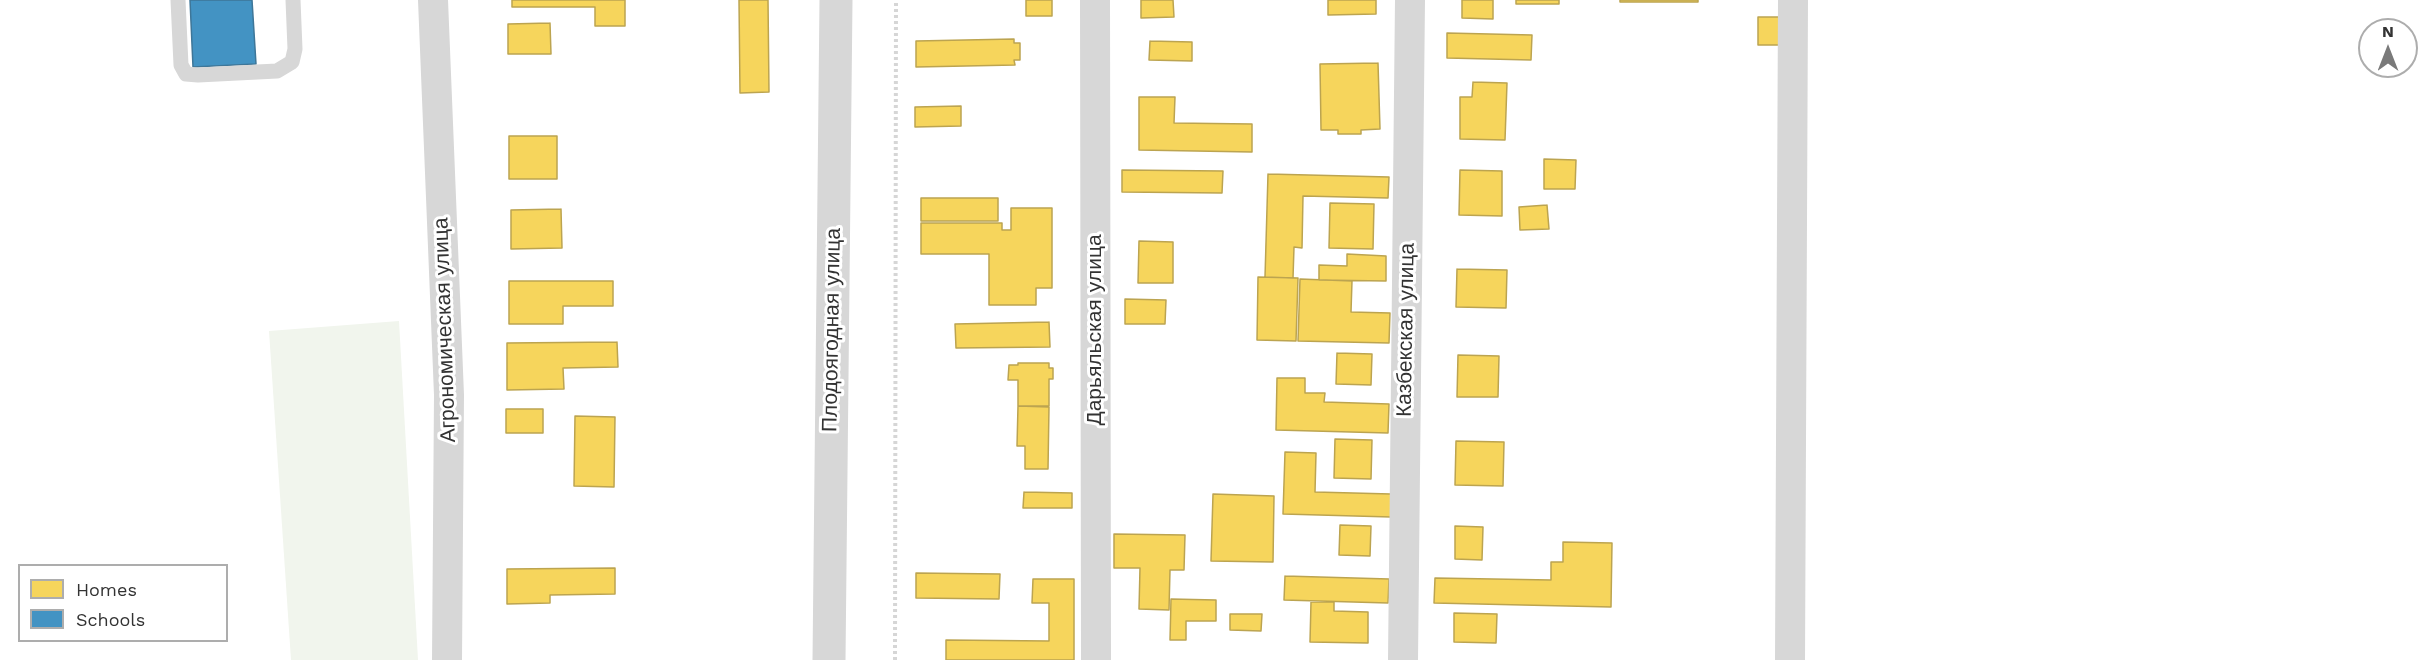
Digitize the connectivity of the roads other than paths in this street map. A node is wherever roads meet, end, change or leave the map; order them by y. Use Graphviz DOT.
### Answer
graph roads {
  1 [pos="178,0"];
  2 [pos="293,0"];
  3 [pos="433,0"];
  4 [pos="836,0"];
  5 [pos="1095,0"];
  6 [pos="1410,0"];
  7 [pos="1792,0"];
  8 [pos="447,660"];
  9 [pos="829,660"];
  10 [pos="1096,660"];
  11 [pos="1404,660"];
  12 [pos="1790,660"];
  1 -- 2 [label="lane"];
  3 -- 8 [label="street, Агрономическая улица"];
  4 -- 9 [label="street, Плодоягодная улица"];
  5 -- 10 [label="street, Дарьяльская улица"];
  6 -- 11 [label="street, Казбекская улица"];
  7 -- 12 [label="street"];
}
